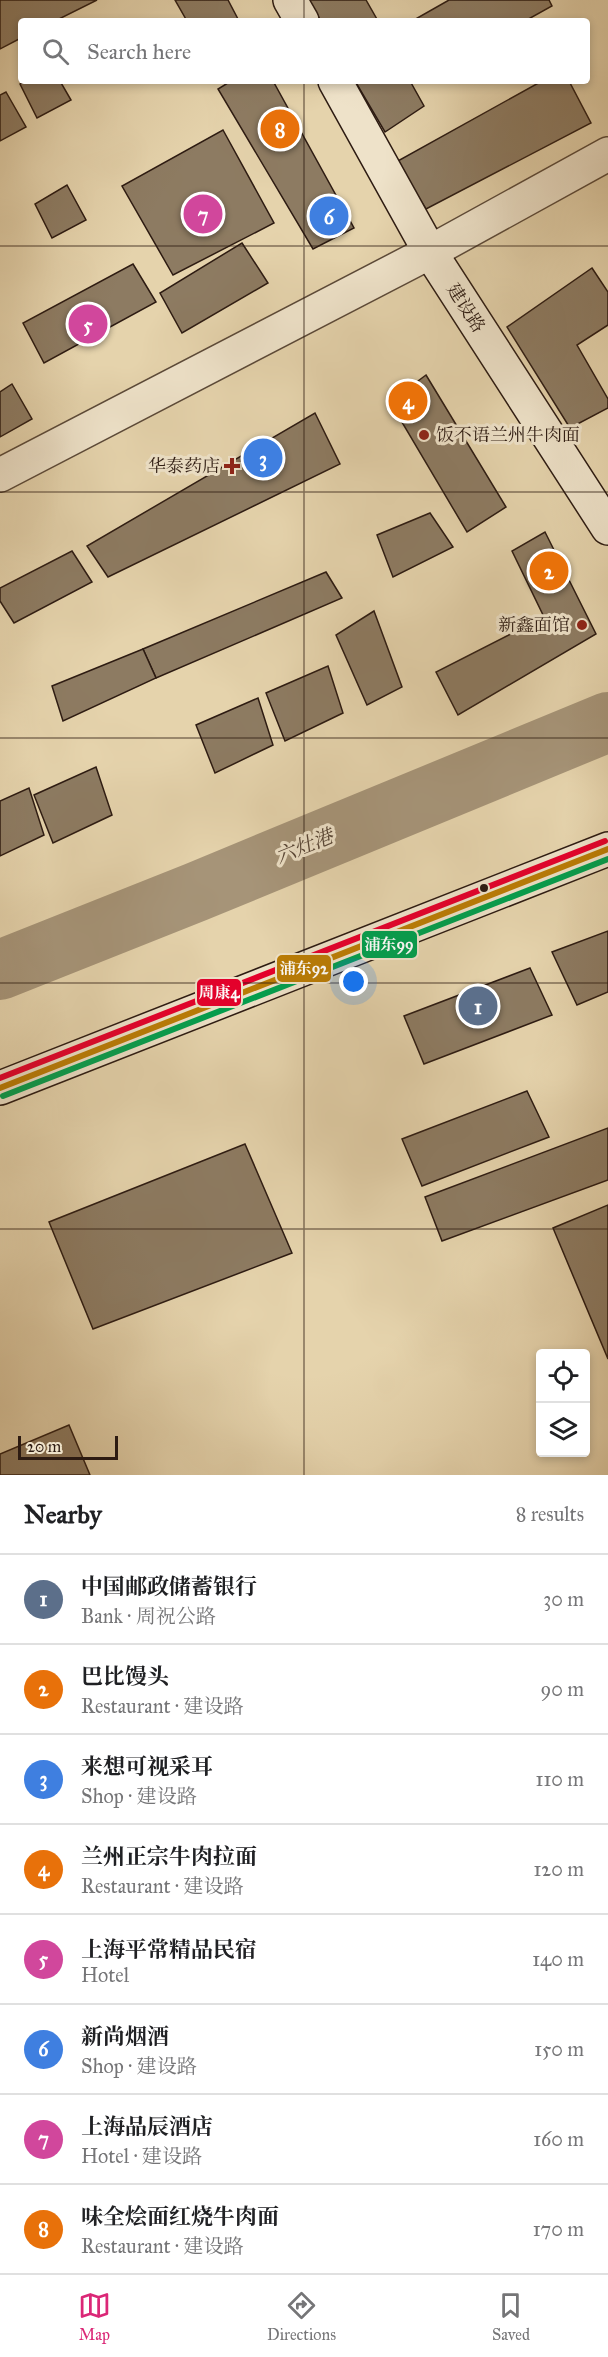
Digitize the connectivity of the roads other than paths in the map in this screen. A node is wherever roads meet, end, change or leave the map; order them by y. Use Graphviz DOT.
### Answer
graph roads {
  1 [pos="290,0"];
  2 [pos="300,18"];
  3 [pos="337,84"];
  4 [pos="608,154"];
  5 [pos="430,252"];
  6 [pos="0,475"];
  7 [pos="608,528"];
  8 [pos="608,849"];
  9 [pos="0,1088"];
  1 -- 2 [label="street"];
  3 -- 5 [label="street, 建设路"];
  4 -- 5 [label="street"];
  5 -- 6 [label="street"];
  5 -- 7 [label="street, 建设路"];
  8 -- 9 [label="street"];
}
